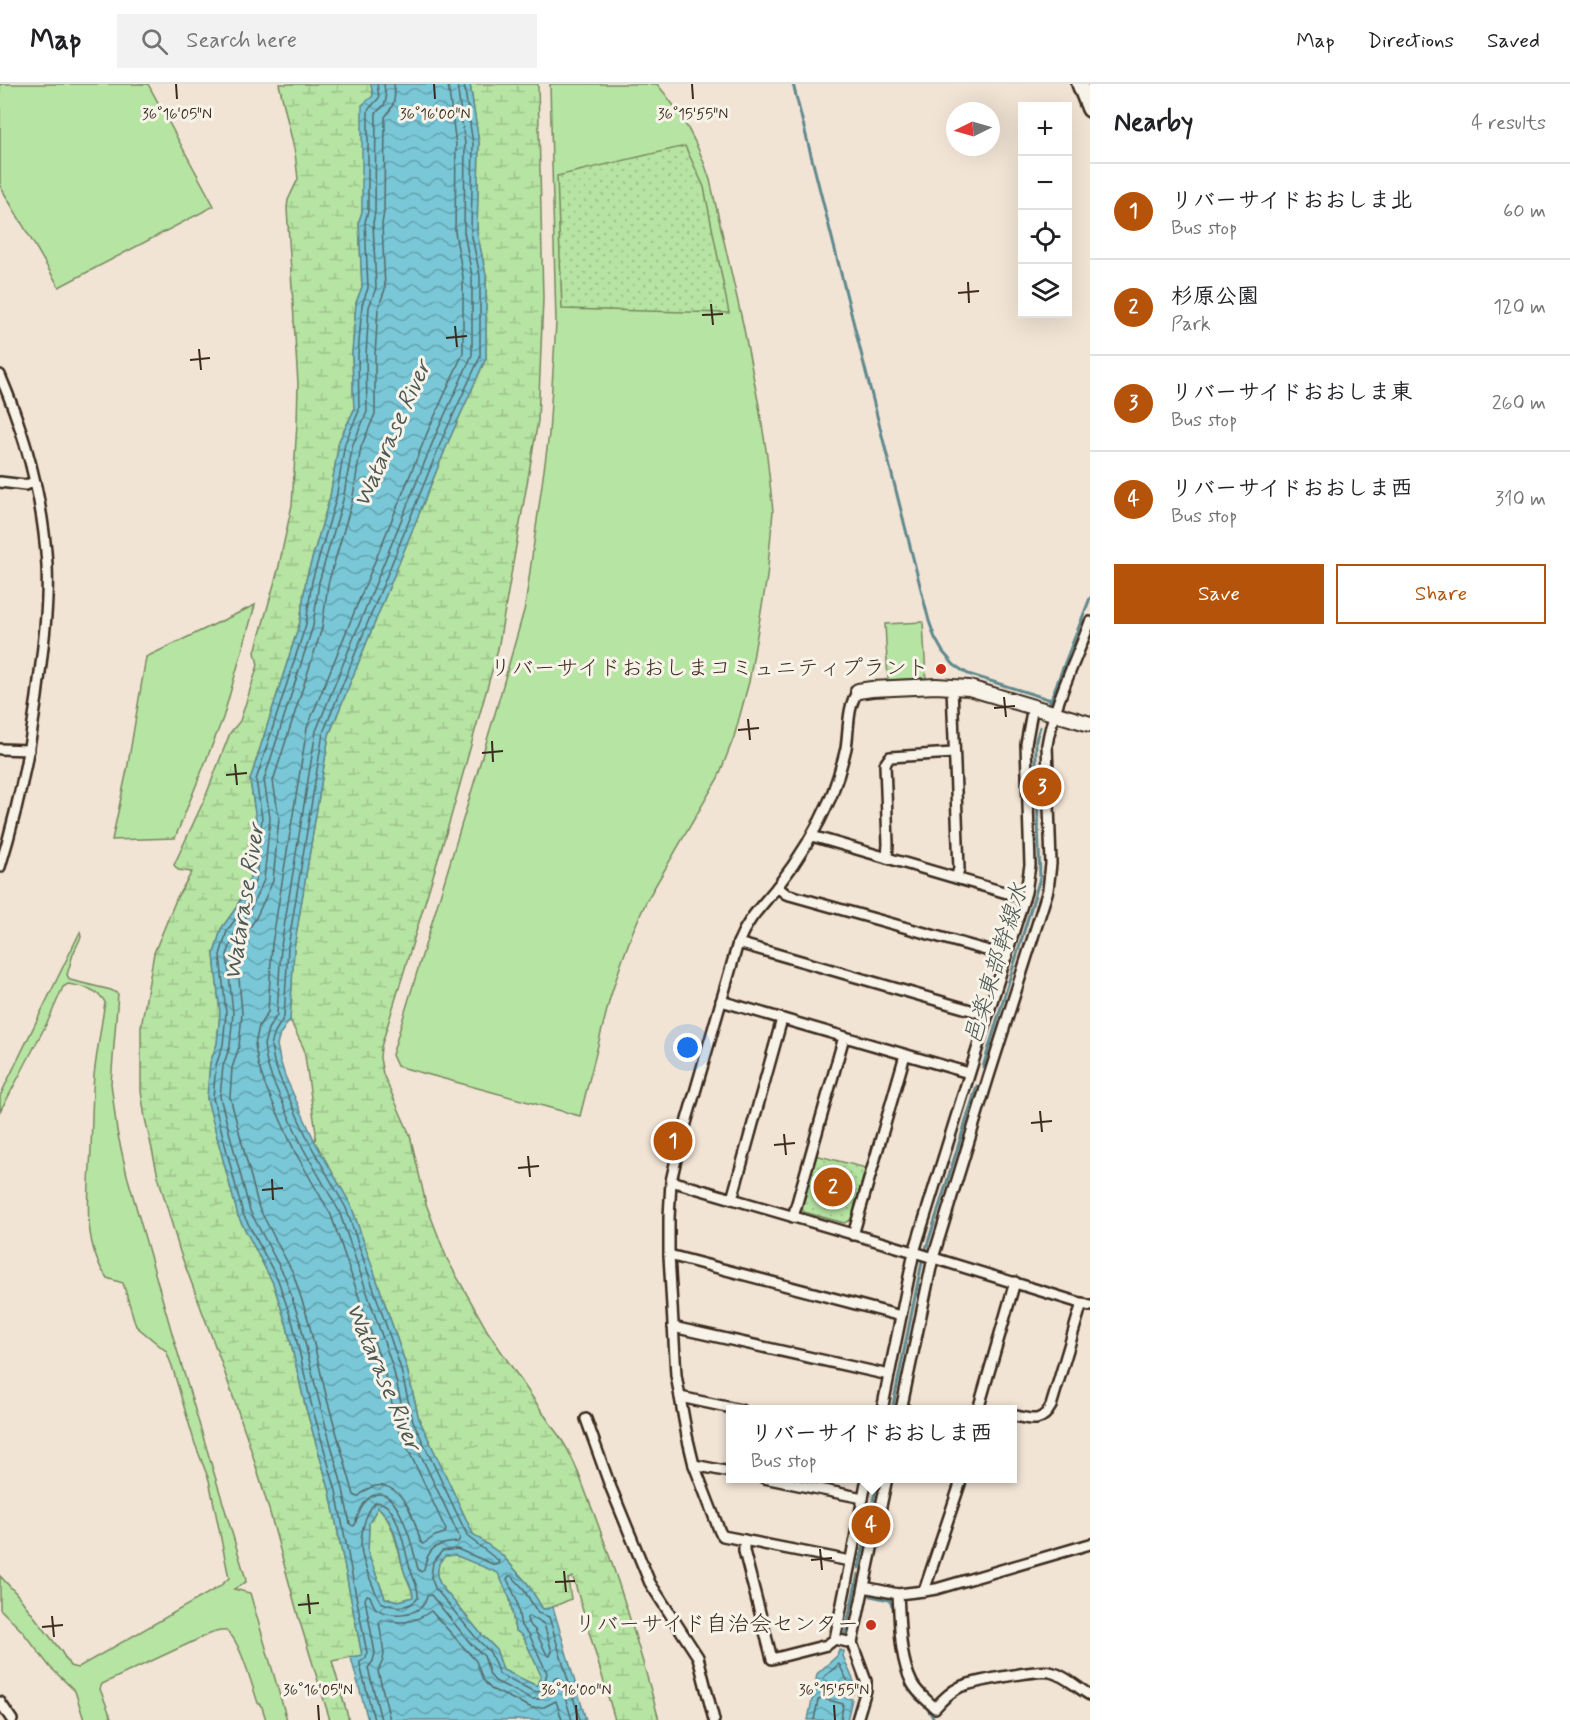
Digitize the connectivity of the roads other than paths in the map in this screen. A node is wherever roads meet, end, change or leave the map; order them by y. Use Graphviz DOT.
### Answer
graph roads {
  1 [pos="1080,84"];
  2 [pos="1090,109"];
  3 [pos="0,375"];
  4 [pos="0,482"];
  5 [pos="35,482"];
  6 [pos="1090,622"];
  7 [pos="952,687"];
  8 [pos="858,691"];
  9 [pos="1033,706"];
  10 [pos="1055,713"];
  11 [pos="1090,724"];
  12 [pos="0,749"];
  13 [pos="29,750"];
  14 [pos="953,753"];
  15 [pos="812,836"];
  16 [pos="887,858"];
  17 [pos="0,867"];
  18 [pos="956,878"];
  19 [pos="777,887"];
  20 [pos="1024,898"];
  21 [pos="738,943"];
  22 [pos="1007,956"];
  23 [pos="721,1001"];
  24 [pos="988,1015"];
  25 [pos="783,1020"];
  26 [pos="844,1037"];
  27 [pos="905,1055"];
  28 [pos="969,1073"];
  29 [pos="671,1181"];
  30 [pos="732,1199"];
  31 [pos="793,1217"];
  32 [pos="853,1235"];
  33 [pos="914,1252"];
  34 [pos="669,1255"];
  35 [pos="933,1258"];
  36 [pos="1015,1282"];
  37 [pos="1086,1305"];
  38 [pos="901,1316"];
  39 [pos="673,1327"];
  40 [pos="889,1375"];
  41 [pos="680,1397"];
  42 [pos="883,1405"];
  43 [pos="902,1405"];
  44 [pos="979,1405"];
  45 [pos="726,1407"];
  46 [pos="1017,1416"];
  47 [pos="586,1419"];
  48 [pos="694,1465"];
  49 [pos="726,1471"];
  50 [pos="785,1483"];
  51 [pos="866,1483"];
  52 [pos="885,1483"];
  53 [pos="961,1483"];
  54 [pos="863,1498"];
  55 [pos="744,1540"];
  56 [pos="1090,1544"];
  57 [pos="850,1561"];
  58 [pos="864,1587"];
  59 [pos="924,1591"];
  60 [pos="898,1594"];
  61 [pos="835,1639"];
  62 [pos="852,1643"];
  63 [pos="1090,1695"];
  64 [pos="0,1702"];
  65 [pos="12,1720"];
  66 [pos="714,1720"];
  67 [pos="857,1720"];
  1 -- 2 [label="main road"];
  3 -- 5 [label="street"];
  4 -- 5 [label="street"];
  5 -- 13 [label="street"];
  6 -- 10 [label="street"];
  7 -- 8 [label="street"];
  7 -- 9 [label="street"];
  7 -- 14 [label="street"];
  8 -- 15 [label="street"];
  9 -- 10 [label="street"];
  9 -- 20 [label="street"];
  10 -- 11 [label="street"];
  10 -- 35 [label="street"];
  12 -- 13 [label="street"];
  13 -- 17 [label="street"];
  14 -- 16 [label="street"];
  14 -- 18 [label="street"];
  15 -- 16 [label="street"];
  15 -- 19 [label="street"];
  16 -- 18 [label="street"];
  18 -- 20 [label="street"];
  19 -- 21 [label="street"];
  19 -- 22 [label="street"];
  20 -- 22 [label="street"];
  21 -- 23 [label="street"];
  21 -- 24 [label="street"];
  22 -- 24 [label="street"];
  23 -- 25 [label="street"];
  23 -- 29 [label="street"];
  24 -- 28 [label="street"];
  25 -- 26 [label="street"];
  25 -- 30 [label="street"];
  26 -- 27 [label="street"];
  26 -- 31 [label="street"];
  27 -- 28 [label="street"];
  27 -- 32 [label="street"];
  28 -- 33 [label="street"];
  29 -- 30 [label="street"];
  29 -- 34 [label="street"];
  30 -- 31 [label="street"];
  31 -- 32 [label="street"];
  32 -- 33 [label="street"];
  33 -- 35 [label="street"];
  33 -- 38 [label="street"];
  34 -- 38 [label="street"];
  34 -- 39 [label="street"];
  35 -- 36 [label="street"];
  35 -- 43 [label="street"];
  36 -- 37 [label="street"];
  36 -- 44 [label="street"];
  37 -- 46 [label="street"];
  38 -- 40 [label="street"];
  39 -- 40 [label="street"];
  39 -- 41 [label="street"];
  40 -- 42 [label="street"];
  41 -- 45 [label="street"];
  41 -- 48 [label="street"];
  47 -- 66 [label="street"];
  48 -- 49 [label="street"];
  48 -- 55 [label="street"];
  50 -- 54 [label="street"];
  51 -- 54 [label="street"];
  52 -- 58 [label="street"];
  53 -- 59 [label="street"];
  54 -- 57 [label="street"];
  55 -- 57 [label="street"];
  55 -- 61 [label="street"];
  56 -- 59 [label="street"];
  57 -- 61 [label="street"];
  58 -- 60 [label="street"];
  58 -- 62 [label="street"];
  59 -- 60 [label="street"];
  60 -- 63 [label="street"];
  61 -- 62 [label="street"];
  62 -- 67 [label="street"];
  64 -- 65 [label="street"];
}
